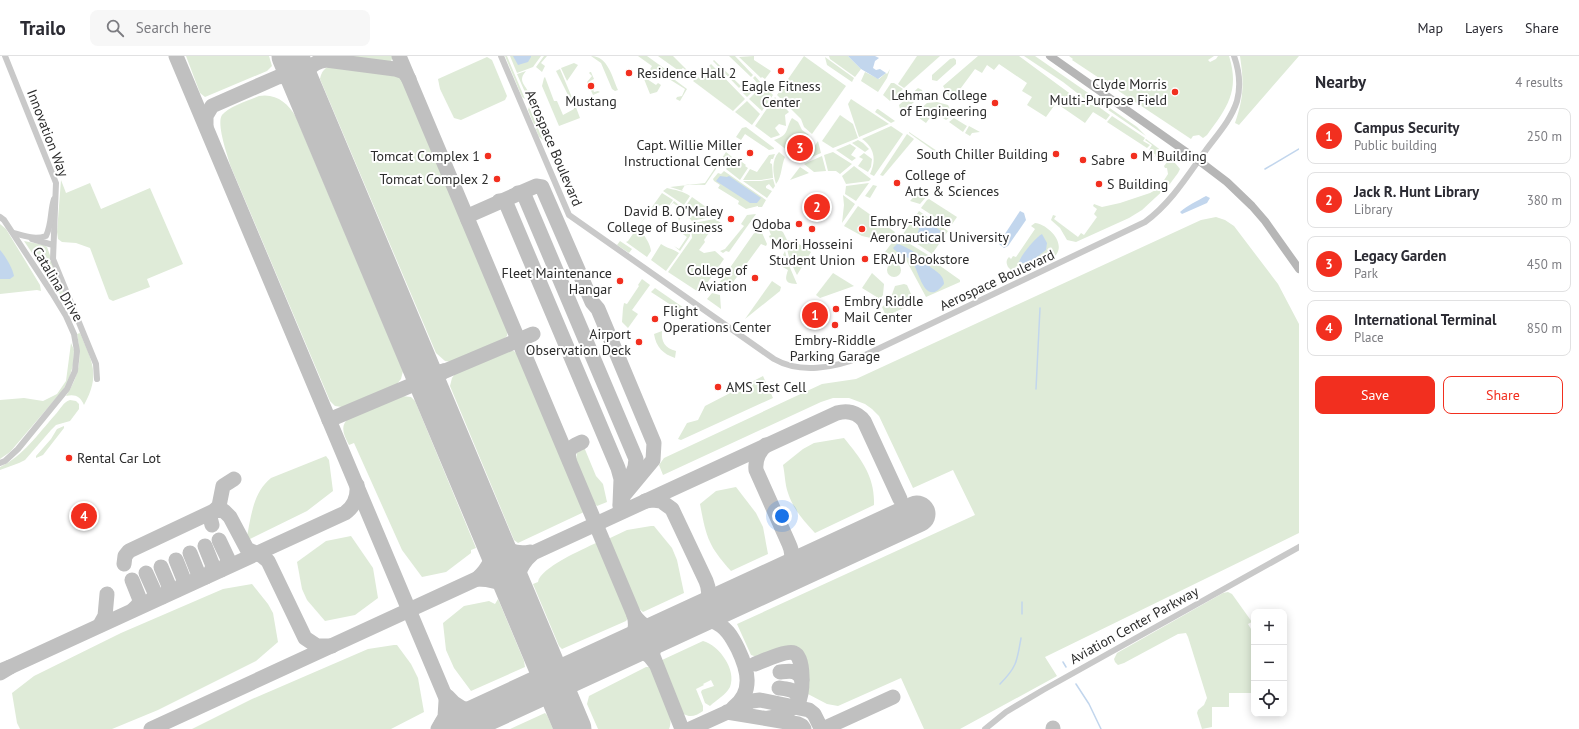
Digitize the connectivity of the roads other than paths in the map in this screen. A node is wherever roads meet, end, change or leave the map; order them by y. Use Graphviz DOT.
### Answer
graph roads {
  1 [pos="5,56"];
  2 [pos="501,56"];
  3 [pos="1050,56"];
  4 [pos="1234,56"];
  5 [pos="1198,160"];
  6 [pos="57,194"];
  7 [pos="0,217"];
  8 [pos="13,233"];
  9 [pos="30,238"];
  10 [pos="53,245"];
  11 [pos="1299,269"];
  12 [pos="97,379"];
  13 [pos="0,463"];
  14 [pos="1299,547"];
  15 [pos="985,729"];
  1 -- 6 [label="street, Innovation Way"];
  2 -- 5 [label="street, Aerospace Boulevard"];
  3 -- 5 [label="main road"];
  4 -- 5 [label="street, Aerospace Boulevard"];
  5 -- 11 [label="main road"];
  6 -- 9 [label="street"];
  6 -- 10 [label="street, Innovation Way"];
  7 -- 8 [label="street, Catalina Drive"];
  8 -- 9 [label="street"];
  8 -- 13 [label="street, Catalina Drive"];
  9 -- 10 [label="street"];
  10 -- 12 [label="street, Innovation Way"];
  14 -- 15 [label="street, Aviation Center Parkway"];
}
